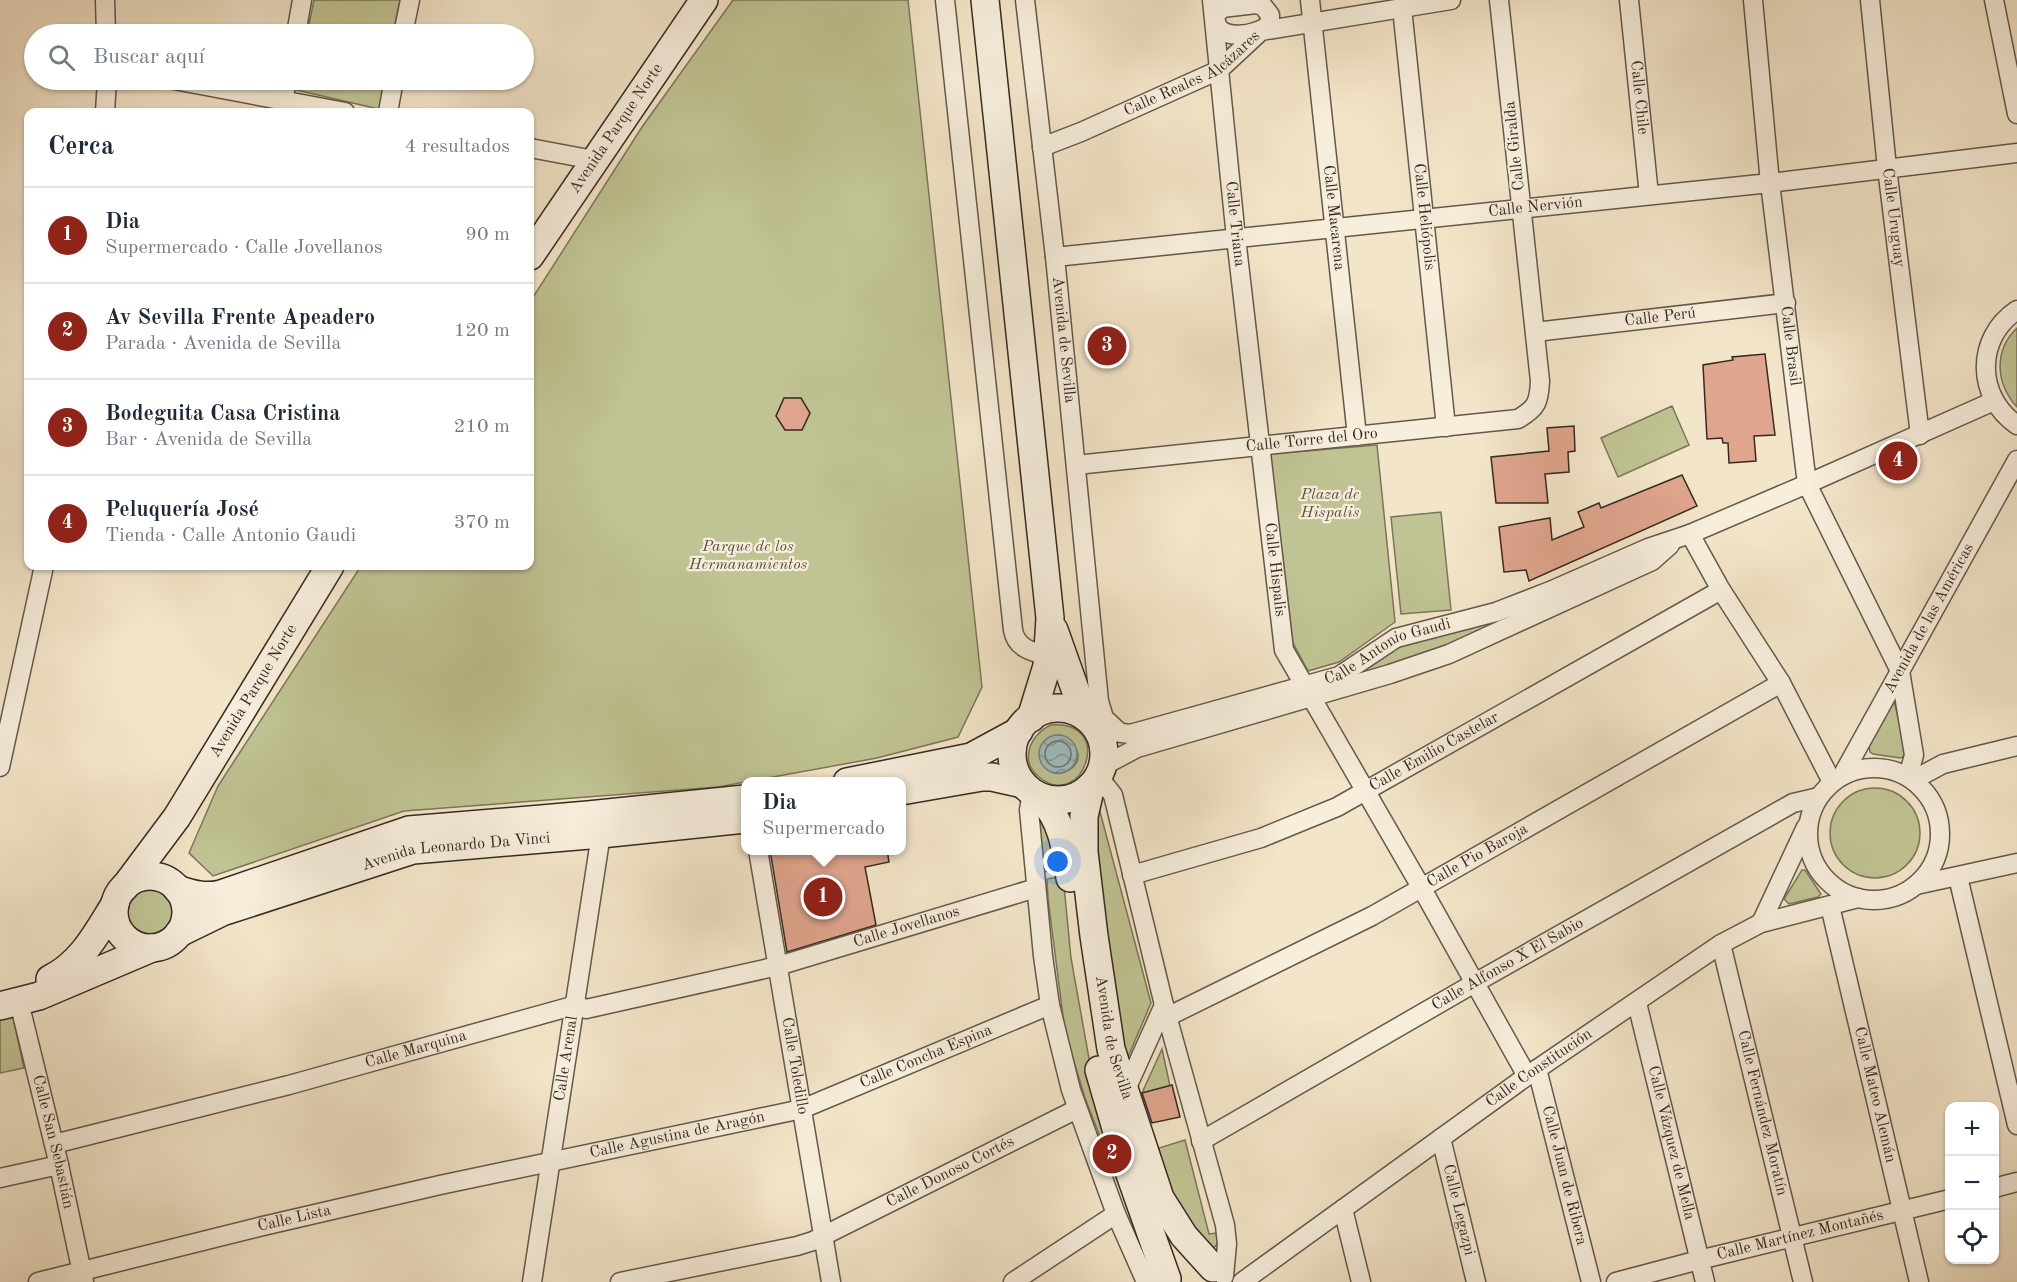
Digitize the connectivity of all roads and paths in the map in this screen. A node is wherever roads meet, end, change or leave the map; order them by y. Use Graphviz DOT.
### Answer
graph roads {
  1 [pos="105,0"];
  2 [pos="302,0"];
  3 [pos="410,0"];
  4 [pos="704,0"];
  5 [pos="945,0"];
  6 [pos="985,0"];
  7 [pos="1025,0"];
  8 [pos="1212,0"];
  9 [pos="1310,0"];
  10 [pos="1451,0"];
  11 [pos="1499,0"];
  12 [pos="1629,0"];
  13 [pos="1753,0"];
  14 [pos="1870,0"];
  15 [pos="1994,0"];
  16 [pos="1402,8"];
  17 [pos="1215,20"];
  18 [pos="1313,23"];
  19 [pos="106,24"];
  20 [pos="298,24"];
  21 [pos="405,24"];
  22 [pos="1261,31"];
  23 [pos="1219,70"];
  24 [pos="106,90"];
  25 [pos="226,90"];
  26 [pos="285,90"];
  27 [pos="392,90"];
  28 [pos="283,101"];
  29 [pos="105,108"];
  30 [pos="322,108"];
  31 [pos="389,108"];
  32 [pos="2017,114"];
  33 [pos="1042,147"];
  34 [pos="534,148"];
  35 [pos="2017,153"];
  36 [pos="594,160"];
  37 [pos="1887,168"];
  38 [pos="1770,183"];
  39 [pos="1649,195"];
  40 [pos="1522,209"];
  41 [pos="1424,219"];
  42 [pos="1334,227"];
  43 [pos="1236,238"];
  44 [pos="534,250"];
  45 [pos="1055,257"];
  46 [pos="1786,303"];
  47 [pos="2017,310"];
  48 [pos="1535,332"];
  49 [pos="1539,399"];
  50 [pos="1994,401"];
  51 [pos="2017,425"];
  52 [pos="1446,427"];
  53 [pos="1920,435"];
  54 [pos="1357,436"];
  55 [pos="1260,447"];
  56 [pos="2017,460"];
  57 [pos="1076,465"];
  58 [pos="1807,484"];
  59 [pos="1683,537"];
  60 [pos="43,570"];
  61 [pos="328,570"];
  62 [pos="1721,591"];
  63 [pos="1050,618"];
  64 [pos="1048,656"];
  65 [pos="1900,670"];
  66 [pos="1098,679"];
  67 [pos="1781,683"];
  68 [pos="1309,692"];
  69 [pos="1089,721"];
  70 [pos="1025,724"];
  71 [pos="1124,734"];
  72 [pos="2017,746"];
  73 [pos="0,767"];
  74 [pos="1105,776"];
  75 [pos="872,777"];
  76 [pos="1837,779"];
  77 [pos="1911,779"];
  78 [pos="906,790"];
  79 [pos="1032,791"];
  80 [pos="1365,792"];
  81 [pos="1819,797"];
  82 [pos="741,799"];
  83 [pos="177,817"];
  84 [pos="741,819"];
  85 [pos="1809,819"];
  86 [pos="601,834"];
  87 [pos="759,855"];
  88 [pos="2017,863"];
  89 [pos="1132,875"];
  90 [pos="1958,877"];
  91 [pos="1916,885"];
  92 [pos="175,887"];
  93 [pos="1421,887"];
  94 [pos="1035,888"];
  95 [pos="119,896"];
  96 [pos="1858,898"];
  97 [pos="1830,906"];
  98 [pos="1761,923"];
  99 [pos="179,933"];
  100 [pos="1720,944"];
  101 [pos="152,948"];
  102 [pos="778,966"];
  103 [pos="1473,984"];
  104 [pos="6,1000"];
  105 [pos="1637,1003"];
  106 [pos="576,1005"];
  107 [pos="1050,1005"];
  108 [pos="1166,1011"];
  109 [pos="1532,1073"];
  110 [pos="1124,1094"];
  111 [pos="802,1109"];
  112 [pos="1077,1109"];
  113 [pos="2017,1125"];
  114 [pos="1441,1138"];
  115 [pos="1201,1142"];
  116 [pos="54,1144"];
  117 [pos="552,1161"];
  118 [pos="59,1165"];
  119 [pos="0,1178"];
  120 [pos="2017,1182"];
  121 [pos="1999,1187"];
  122 [pos="1945,1200"];
  123 [pos="1343,1209"];
  124 [pos="1902,1211"];
  125 [pos="1116,1214"];
  126 [pos="824,1235"];
  127 [pos="1793,1238"];
  128 [pos="1699,1260"];
  129 [pos="83,1277"];
  130 [pos="1227,1277"];
  131 [pos="1160,1281"];
  132 [pos="38,1282"];
  133 [pos="532,1282"];
  134 [pos="620,1282"];
  135 [pos="831,1282"];
  136 [pos="1013,1282"];
  137 [pos="1361,1282"];
  138 [pos="1476,1282"];
  139 [pos="1591,1282"];
  140 [pos="1616,1282"];
  141 [pos="1705,1282"];
  142 [pos="1803,1282"];
  143 [pos="1919,1282"];
  1 -- 19 [label="street"];
  2 -- 20 [label="street"];
  3 -- 21 [label="street"];
  4 -- 36 [label="street, Avenida Parque Norte"];
  5 -- 64 [label="street"];
  6 -- 63 [label="street"];
  7 -- 33 [label="street, Avenida de Sevilla"];
  8 -- 17 [label="street, Calle Triana"];
  9 -- 18 [label="street, Calle Macarena"];
  10 -- 16 [label="street, Calle Reales Alcázares"];
  11 -- 40 [label="street, Calle Giralda"];
  12 -- 39 [label="street, Calle Chile"];
  13 -- 38 [label="street, Calle Brasil"];
  14 -- 37 [label="street, Calle Uruguay"];
  15 -- 32 [label="street"];
  16 -- 18 [label="street, Calle Reales Alcázares"];
  16 -- 41 [label="street, Calle Heliópolis"];
  17 -- 22 [label="street"];
  17 -- 22 [label="street"];
  17 -- 23 [label="street, Calle Triana"];
  18 -- 22 [label="street, Calle Reales Alcázares"];
  18 -- 42 [label="street, Calle Macarena"];
  22 -- 23 [label="street, Calle Reales Alcázares"];
  23 -- 33 [label="street, Calle Reales Alcázares"];
  23 -- 43 [label="street, Calle Triana"];
  24 -- 29 [label="street"];
  25 -- 28 [label="street"];
  26 -- 28 [label="street"];
  27 -- 31 [label="street"];
  28 -- 30 [label="street"];
  33 -- 45 [label="street, Avenida de Sevilla"];
  34 -- 36 [label="street"];
  35 -- 37 [label="street, Calle Nervión"];
  36 -- 44 [label="street, Avenida Parque Norte"];
  37 -- 38 [label="street, Calle Nervión"];
  37 -- 53 [label="street, Calle Uruguay"];
  38 -- 39 [label="street, Calle Nervión"];
  38 -- 46 [label="street, Calle Brasil"];
  39 -- 40 [label="street, Calle Nervión"];
  40 -- 41 [label="street, Calle Nervión"];
  40 -- 48 [label="street, Calle Giralda"];
  41 -- 42 [label="street, Calle Nervión"];
  41 -- 52 [label="street, Calle Heliópolis"];
  42 -- 43 [label="street, Calle Nervión"];
  42 -- 54 [label="street, Calle Macarena"];
  43 -- 45 [label="street, Calle Nervión"];
  43 -- 55 [label="street, Calle Triana"];
  45 -- 57 [label="street, Avenida de Sevilla"];
  46 -- 48 [label="street, Calle Perú"];
  46 -- 58 [label="street, Calle Brasil"];
  47 -- 50 [label="street"];
  48 -- 49 [label="street, Calle Giralda"];
  49 -- 52 [label="street, Calle Torre del Oro"];
  50 -- 51 [label="street"];
  50 -- 53 [label="street, Calle Antonio Gaudi"];
  52 -- 54 [label="street, Calle Torre del Oro"];
  53 -- 58 [label="street, Calle Antonio Gaudi"];
  54 -- 55 [label="street, Calle Torre del Oro"];
  55 -- 57 [label="street, Calle Torre del Oro"];
  55 -- 68 [label="street, Calle Hispalis"];
  56 -- 65 [label="street, Avenida de las Américas"];
  57 -- 66 [label="street, Avenida de Sevilla"];
  58 -- 59 [label="street, Calle Antonio Gaudi"];
  58 -- 65 [label="street, Calle Brasil"];
  59 -- 62 [label="street"];
  59 -- 68 [label="street, Calle Antonio Gaudi"];
  59 -- 68 [label="street, Calle Antonio Gaudi"];
  60 -- 73 [label="street"];
  61 -- 83 [label="street, Avenida Parque Norte"];
  62 -- 67 [label="street"];
  62 -- 80 [label="street, Calle Emilio Castelar"];
  63 -- 64 [label="street"];
  63 -- 69 [label="street"];
  64 -- 70 [label="street"];
  65 -- 76 [label="street, Avenida de las Américas"];
  65 -- 77 [label="street, Calle Brasil"];
  66 -- 69 [label="street"];
  66 -- 71 [label="street"];
  67 -- 76 [label="street"];
  67 -- 93 [label="street, Calle Pio Baroja"];
  68 -- 71 [label="street, Calle Antonio Gaudi"];
  68 -- 74 [label="street, Calle Antonio Gaudi"];
  68 -- 80 [label="street, Calle Hispalis"];
  69 -- 70 [label="street"];
  69 -- 71 [label="street"];
  69 -- 74 [label="street"];
  70 -- 75 [label="street"];
  70 -- 79 [label="street"];
  72 -- 77 [label="street"];
  74 -- 79 [label="street"];
  74 -- 89 [label="street"];
  74 -- 110 [label="street, Avenida de Sevilla"];
  76 -- 77 [label="street"];
  76 -- 81 [label="street"];
  77 -- 91 [label="street"];
  78 -- 79 [label="street"];
  79 -- 94 [label="street"];
  79 -- 131 [label="street, Avenida de Sevilla"];
  80 -- 89 [label="street, Calle Emilio Castelar"];
  80 -- 93 [label="street, Calle Hispalis"];
  81 -- 85 [label="street"];
  81 -- 103 [label="street, Calle Alfonso X El Sabio"];
  82 -- 92 [label="street, Avenida Leonardo Da Vinci"];
  83 -- 92 [label="street, Avenida Parque Norte"];
  83 -- 95 [label="street, Avenida Parque Norte"];
  84 -- 86 [label="street, Avenida Leonardo Da Vinci"];
  85 -- 96 [label="street"];
  85 -- 98 [label="street"];
  86 -- 99 [label="street, Avenida Leonardo Da Vinci"];
  86 -- 106 [label="street, Calle Arenal"];
  87 -- 102 [label="street, Calle Toledillo"];
  88 -- 90 [label="street"];
  89 -- 108 [label="street"];
  90 -- 91 [label="street"];
  90 -- 113 [label="street"];
  91 -- 96 [label="street"];
  92 -- 95 [label="street"];
  92 -- 99 [label="street"];
  93 -- 103 [label="street, Calle Juan de Ribera"];
  93 -- 108 [label="street, Calle Pio Baroja"];
  94 -- 102 [label="street, Calle Jovellanos"];
  94 -- 107 [label="street"];
  95 -- 101 [label="street"];
  95 -- 104 [label="street"];
  96 -- 97 [label="street, Calle Constitución"];
  97 -- 98 [label="street, Calle Constitución"];
  97 -- 124 [label="street, Calle Mateo Alemán"];
  98 -- 100 [label="street, Calle Constitución"];
  99 -- 101 [label="street"];
  100 -- 105 [label="street, Calle Constitución"];
  100 -- 127 [label="street, Calle Fernández Moratín"];
  101 -- 104 [label="street"];
  102 -- 106 [label="street, Calle Marquina"];
  102 -- 111 [label="street, Calle Toledillo"];
  103 -- 109 [label="street, Calle Juan de Ribera"];
  103 -- 115 [label="street, Calle Alfonso X El Sabio"];
  104 -- 116 [label="street, Calle San Sebastián"];
  105 -- 109 [label="street, Calle Constitución"];
  105 -- 128 [label="street, Calle Vázquez de Mella"];
  106 -- 116 [label="street, Calle Marquina"];
  106 -- 117 [label="street, Calle Arenal"];
  107 -- 111 [label="street, Calle Concha Espina"];
  107 -- 112 [label="street"];
  108 -- 110 [label="street"];
  108 -- 115 [label="street"];
  109 -- 114 [label="street, Calle Constitución"];
  109 -- 139 [label="street, Calle Juan de Ribera"];
  110 -- 130 [label="street, Avenida de Sevilla"];
  111 -- 117 [label="street, Calle Agustina de Aragón"];
  111 -- 126 [label="street, Calle Toledillo"];
  112 -- 125 [label="street"];
  112 -- 126 [label="street, Calle Donoso Cortés"];
  114 -- 123 [label="street, Calle Constitución"];
  114 -- 138 [label="street, Calle Legazpi"];
  115 -- 130 [label="street"];
  116 -- 118 [label="street, Calle San Sebastián"];
  117 -- 129 [label="street, Calle Lista"];
  117 -- 133 [label="street, Calle Arenal"];
  118 -- 119 [label="street"];
  118 -- 129 [label="street, Calle San Sebastián"];
  120 -- 121 [label="street"];
  122 -- 124 [label="street, Calle Martínez Montañés"];
  123 -- 130 [label="street, Calle Constitución"];
  123 -- 137 [label="street"];
  124 -- 127 [label="street, Calle Martínez Montañés"];
  124 -- 143 [label="street, Calle Mateo Alemán"];
  125 -- 131 [label="street"];
  125 -- 136 [label="street"];
  126 -- 134 [label="street, Calle Donoso Cortés"];
  126 -- 135 [label="street, Calle Toledillo"];
  127 -- 128 [label="street, Calle Martínez Montañés"];
  127 -- 142 [label="street, Calle Fernández Moratín"];
  128 -- 140 [label="street, Calle Martínez Montañés"];
  128 -- 141 [label="street, Calle Vázquez de Mella"];
  129 -- 132 [label="street, Calle Lista"];
  130 -- 131 [label="street"];
}
